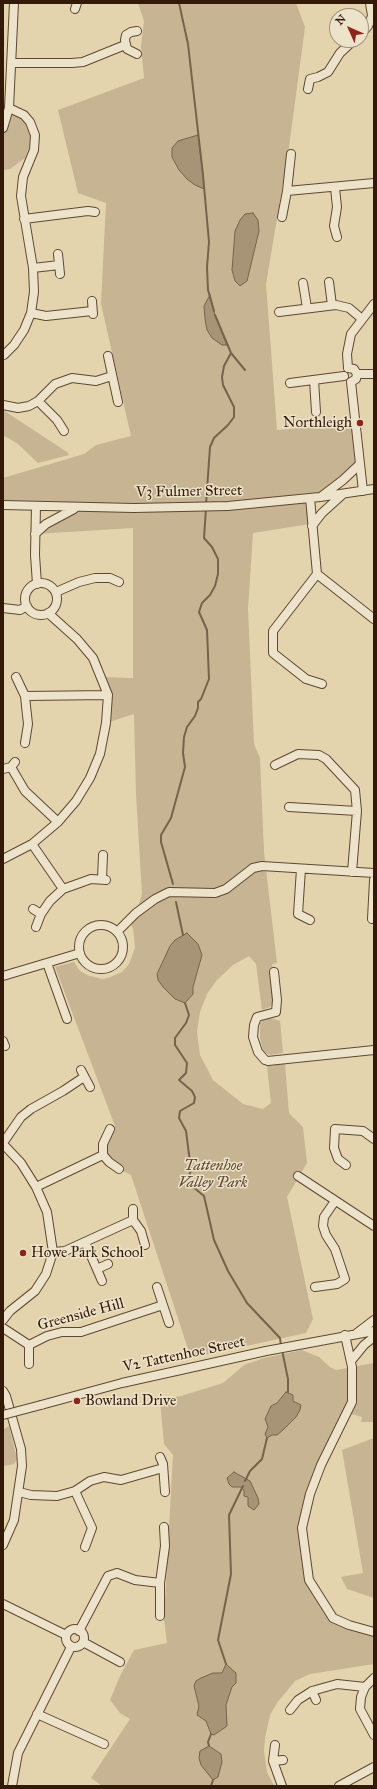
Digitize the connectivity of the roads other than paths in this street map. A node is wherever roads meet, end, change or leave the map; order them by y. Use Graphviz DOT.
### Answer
graph roads {
  1 [pos="14,3"];
  2 [pos="370,3"];
  3 [pos="369,24"];
  4 [pos="137,31"];
  5 [pos="125,45"];
  6 [pos="345,48"];
  7 [pos="137,54"];
  8 [pos="12,63"];
  9 [pos="304,72"];
  10 [pos="310,80"];
  11 [pos="308,89"];
  12 [pos="9,108"];
  13 [pos="3,128"];
  14 [pos="291,154"];
  15 [pos="374,183"];
  16 [pos="335,188"];
  17 [pos="287,191"];
  18 [pos="95,212"];
  19 [pos="282,217"];
  20 [pos="24,219"];
  21 [pos="337,237"];
  22 [pos="58,254"];
  23 [pos="59,265"];
  24 [pos="33,268"];
  25 [pos="60,274"];
  26 [pos="329,282"];
  27 [pos="303,283"];
  28 [pos="92,301"];
  29 [pos="374,304"];
  30 [pos="332,305"];
  31 [pos="307,308"];
  32 [pos="279,312"];
  33 [pos="31,313"];
  34 [pos="362,319"];
  35 [pos="3,355"];
  36 [pos="108,356"];
  37 [pos="348,368"];
  38 [pos="357,374"];
  39 [pos="374,374"];
  40 [pos="112,376"];
  41 [pos="344,376"];
  42 [pos="314,380"];
  43 [pos="351,382"];
  44 [pos="290,383"];
  45 [pos="38,401"];
  46 [pos="118,402"];
  47 [pos="3,405"];
  48 [pos="316,412"];
  49 [pos="64,431"];
  50 [pos="360,464"];
  51 [pos="374,489"];
  52 [pos="363,491"];
  53 [pos="344,494"];
  54 [pos="320,497"];
  55 [pos="310,498"];
  56 [pos="3,505"];
  57 [pos="36,506"];
  58 [pos="76,508"];
  59 [pos="312,526"];
  60 [pos="35,534"];
  61 [pos="317,574"];
  62 [pos="119,582"];
  63 [pos="37,584"];
  64 [pos="56,592"];
  65 [pos="27,606"];
  66 [pos="3,608"];
  67 [pos="48,613"];
  68 [pos="374,619"];
  69 [pos="16,678"];
  70 [pos="322,684"];
  71 [pos="108,695"];
  72 [pos="25,696"];
  73 [pos="25,739"];
  74 [pos="275,765"];
  75 [pos="9,766"];
  76 [pos="289,807"];
  77 [pos="357,811"];
  78 [pos="58,822"];
  79 [pos="32,844"];
  80 [pos="103,855"];
  81 [pos="3,859"];
  82 [pos="301,869"];
  83 [pos="352,872"];
  84 [pos="374,873"];
  85 [pos="374,880"];
  86 [pos="63,889"];
  87 [pos="33,909"];
  88 [pos="41,914"];
  89 [pos="373,916"];
  90 [pos="310,920"];
  91 [pos="36,927"];
  92 [pos="117,932"];
  93 [pos="80,953"];
  94 [pos="47,963"];
  95 [pos="274,972"];
  96 [pos="3,976"];
  97 [pos="67,1019"];
  98 [pos="374,1050"];
  99 [pos="90,1087"];
  100 [pos="110,1130"];
  101 [pos="374,1138"];
  102 [pos="3,1143"];
  103 [pos="103,1155"];
  104 [pos="346,1165"];
  105 [pos="119,1168"];
  106 [pos="298,1176"];
  107 [pos="36,1187"];
  108 [pos="335,1200"];
  109 [pos="133,1209"];
  110 [pos="133,1220"];
  111 [pos="374,1226"];
  112 [pos="84,1242"];
  113 [pos="145,1245"];
  114 [pos="53,1252"];
  115 [pos="108,1264"];
  116 [pos="96,1269"];
  117 [pos="102,1281"];
  118 [pos="157,1286"];
  119 [pos="315,1287"];
  120 [pos="163,1305"];
  121 [pos="3,1320"];
  122 [pos="374,1320"];
  123 [pos="169,1323"];
  124 [pos="3,1328"];
  125 [pos="374,1331"];
  126 [pos="357,1333"];
  127 [pos="345,1335"];
  128 [pos="374,1337"];
  129 [pos="29,1345"];
  130 [pos="351,1361"];
  131 [pos="29,1364"];
  132 [pos="3,1391"];
  133 [pos="3,1415"];
  134 [pos="160,1457"];
  135 [pos="162,1468"];
  136 [pos="76,1491"];
  137 [pos="19,1492"];
  138 [pos="165,1492"];
  139 [pos="164,1527"];
  140 [pos="3,1545"];
  141 [pos="85,1547"];
  142 [pos="160,1583"];
  143 [pos="3,1604"];
  144 [pos="160,1616"];
  145 [pos="79,1631"];
  146 [pos="374,1632"];
  147 [pos="66,1635"];
  148 [pos="83,1642"];
  149 [pos="71,1647"];
  150 [pos="120,1662"];
  151 [pos="374,1678"];
  152 [pos="365,1687"];
  153 [pos="312,1691"];
  154 [pos="316,1700"];
  155 [pos="290,1710"];
  156 [pos="37,1714"];
  157 [pos="374,1735"];
  158 [pos="104,1744"];
  159 [pos="275,1745"];
  160 [pos="283,1760"];
  161 [pos="273,1761"];
  162 [pos="374,1767"];
  163 [pos="12,1786"];
  164 [pos="282,1786"];
  165 [pos="339,1786"];
  1 -- 8 [label="street"];
  2 -- 3 [label="street"];
  4 -- 5 [label="street"];
  5 -- 7 [label="street"];
  5 -- 8 [label="street"];
  6 -- 10 [label="street"];
  8 -- 12 [label="street"];
  9 -- 10 [label="street"];
  10 -- 11 [label="street"];
  12 -- 13 [label="street"];
  12 -- 20 [label="street"];
  14 -- 17 [label="street"];
  15 -- 16 [label="street"];
  16 -- 17 [label="street"];
  16 -- 21 [label="street"];
  17 -- 19 [label="street"];
  18 -- 20 [label="street"];
  20 -- 24 [label="street"];
  22 -- 23 [label="street"];
  23 -- 24 [label="street"];
  23 -- 25 [label="street"];
  24 -- 33 [label="street"];
  26 -- 30 [label="street"];
  27 -- 31 [label="street"];
  28 -- 33 [label="street"];
  29 -- 34 [label="street"];
  30 -- 31 [label="street"];
  30 -- 34 [label="street"];
  31 -- 32 [label="street"];
  33 -- 35 [label="street"];
  34 -- 37 [label="street"];
  36 -- 40 [label="street"];
  37 -- 38 [label="street"];
  37 -- 41 [label="street"];
  38 -- 39 [label="street"];
  38 -- 43 [label="street"];
  40 -- 45 [label="street"];
  40 -- 46 [label="street"];
  41 -- 42 [label="street"];
  41 -- 43 [label="street"];
  42 -- 44 [label="street"];
  42 -- 48 [label="street"];
  43 -- 50 [label="street"];
  45 -- 47 [label="street"];
  45 -- 49 [label="street"];
  50 -- 52 [label="street"];
  50 -- 54 [label="street"];
  51 -- 52 [label="street, V3 Fulmer Street"];
  52 -- 53 [label="street, V3 Fulmer Street"];
  53 -- 54 [label="street, V3 Fulmer Street"];
  53 -- 59 [label="street"];
  54 -- 55 [label="street, V3 Fulmer Street"];
  55 -- 58 [label="street, V3 Fulmer Street"];
  55 -- 59 [label="street"];
  56 -- 57 [label="street, V3 Fulmer Street"];
  57 -- 58 [label="street, V3 Fulmer Street"];
  57 -- 60 [label="street"];
  58 -- 60 [label="street"];
  59 -- 61 [label="street"];
  60 -- 63 [label="street"];
  61 -- 68 [label="street"];
  61 -- 70 [label="street"];
  62 -- 64 [label="street"];
  63 -- 64 [label="street"];
  63 -- 65 [label="street"];
  64 -- 67 [label="street"];
  65 -- 66 [label="street"];
  65 -- 67 [label="street"];
  67 -- 71 [label="street"];
  69 -- 72 [label="street"];
  71 -- 72 [label="street"];
  71 -- 78 [label="street"];
  72 -- 73 [label="street"];
  74 -- 77 [label="street"];
  75 -- 78 [label="street"];
  76 -- 77 [label="street"];
  77 -- 83 [label="street"];
  78 -- 79 [label="street"];
  79 -- 81 [label="street"];
  79 -- 86 [label="street"];
  80 -- 86 [label="street"];
  82 -- 83 [label="street"];
  82 -- 90 [label="street"];
  82 -- 92 [label="street"];
  83 -- 84 [label="street"];
  85 -- 89 [label="street"];
  86 -- 88 [label="street"];
  87 -- 88 [label="street"];
  88 -- 91 [label="street"];
  92 -- 93 [label="street"];
  92 -- 93 [label="street"];
  93 -- 94 [label="street"];
  94 -- 96 [label="street"];
  94 -- 97 [label="street"];
  95 -- 98 [label="street"];
  99 -- 102 [label="street"];
  100 -- 103 [label="street"];
  101 -- 104 [label="street"];
  102 -- 107 [label="street"];
  103 -- 105 [label="street"];
  103 -- 107 [label="street"];
  106 -- 108 [label="street"];
  107 -- 114 [label="street"];
  108 -- 111 [label="street"];
  108 -- 119 [label="street"];
  109 -- 110 [label="street"];
  110 -- 112 [label="street"];
  110 -- 113 [label="street"];
  112 -- 114 [label="street"];
  112 -- 116 [label="street"];
  114 -- 121 [label="street"];
  115 -- 116 [label="street"];
  116 -- 117 [label="street"];
  118 -- 120 [label="street"];
  120 -- 123 [label="street"];
  120 -- 129 [label="street, Greenside Hill"];
  122 -- 126 [label="street"];
  124 -- 129 [label="street, Greenside Hill"];
  125 -- 126 [label="street, V2 Tattenhoe Street"];
  126 -- 127 [label="street, V2 Tattenhoe Street"];
  127 -- 130 [label="street"];
  127 -- 133 [label="street, V2 Tattenhoe Street, bridge"];
  128 -- 130 [label="street"];
  129 -- 131 [label="street, Greenside Hill"];
  130 -- 146 [label="street"];
  132 -- 137 [label="street"];
  134 -- 135 [label="street"];
  135 -- 136 [label="street"];
  135 -- 138 [label="street"];
  136 -- 137 [label="street"];
  136 -- 141 [label="street"];
  137 -- 140 [label="street"];
  139 -- 142 [label="street"];
  142 -- 144 [label="street"];
  142 -- 145 [label="street"];
  143 -- 147 [label="street"];
  145 -- 147 [label="street"];
  145 -- 148 [label="street"];
  147 -- 149 [label="street"];
  148 -- 149 [label="street"];
  148 -- 150 [label="street"];
  149 -- 156 [label="street"];
  151 -- 152 [label="street"];
  152 -- 153 [label="street"];
  152 -- 157 [label="street"];
  153 -- 154 [label="street"];
  153 -- 155 [label="street"];
  156 -- 158 [label="street"];
  156 -- 163 [label="street"];
  159 -- 161 [label="street"];
  160 -- 161 [label="street"];
  161 -- 164 [label="street"];
  162 -- 165 [label="street"];
}
